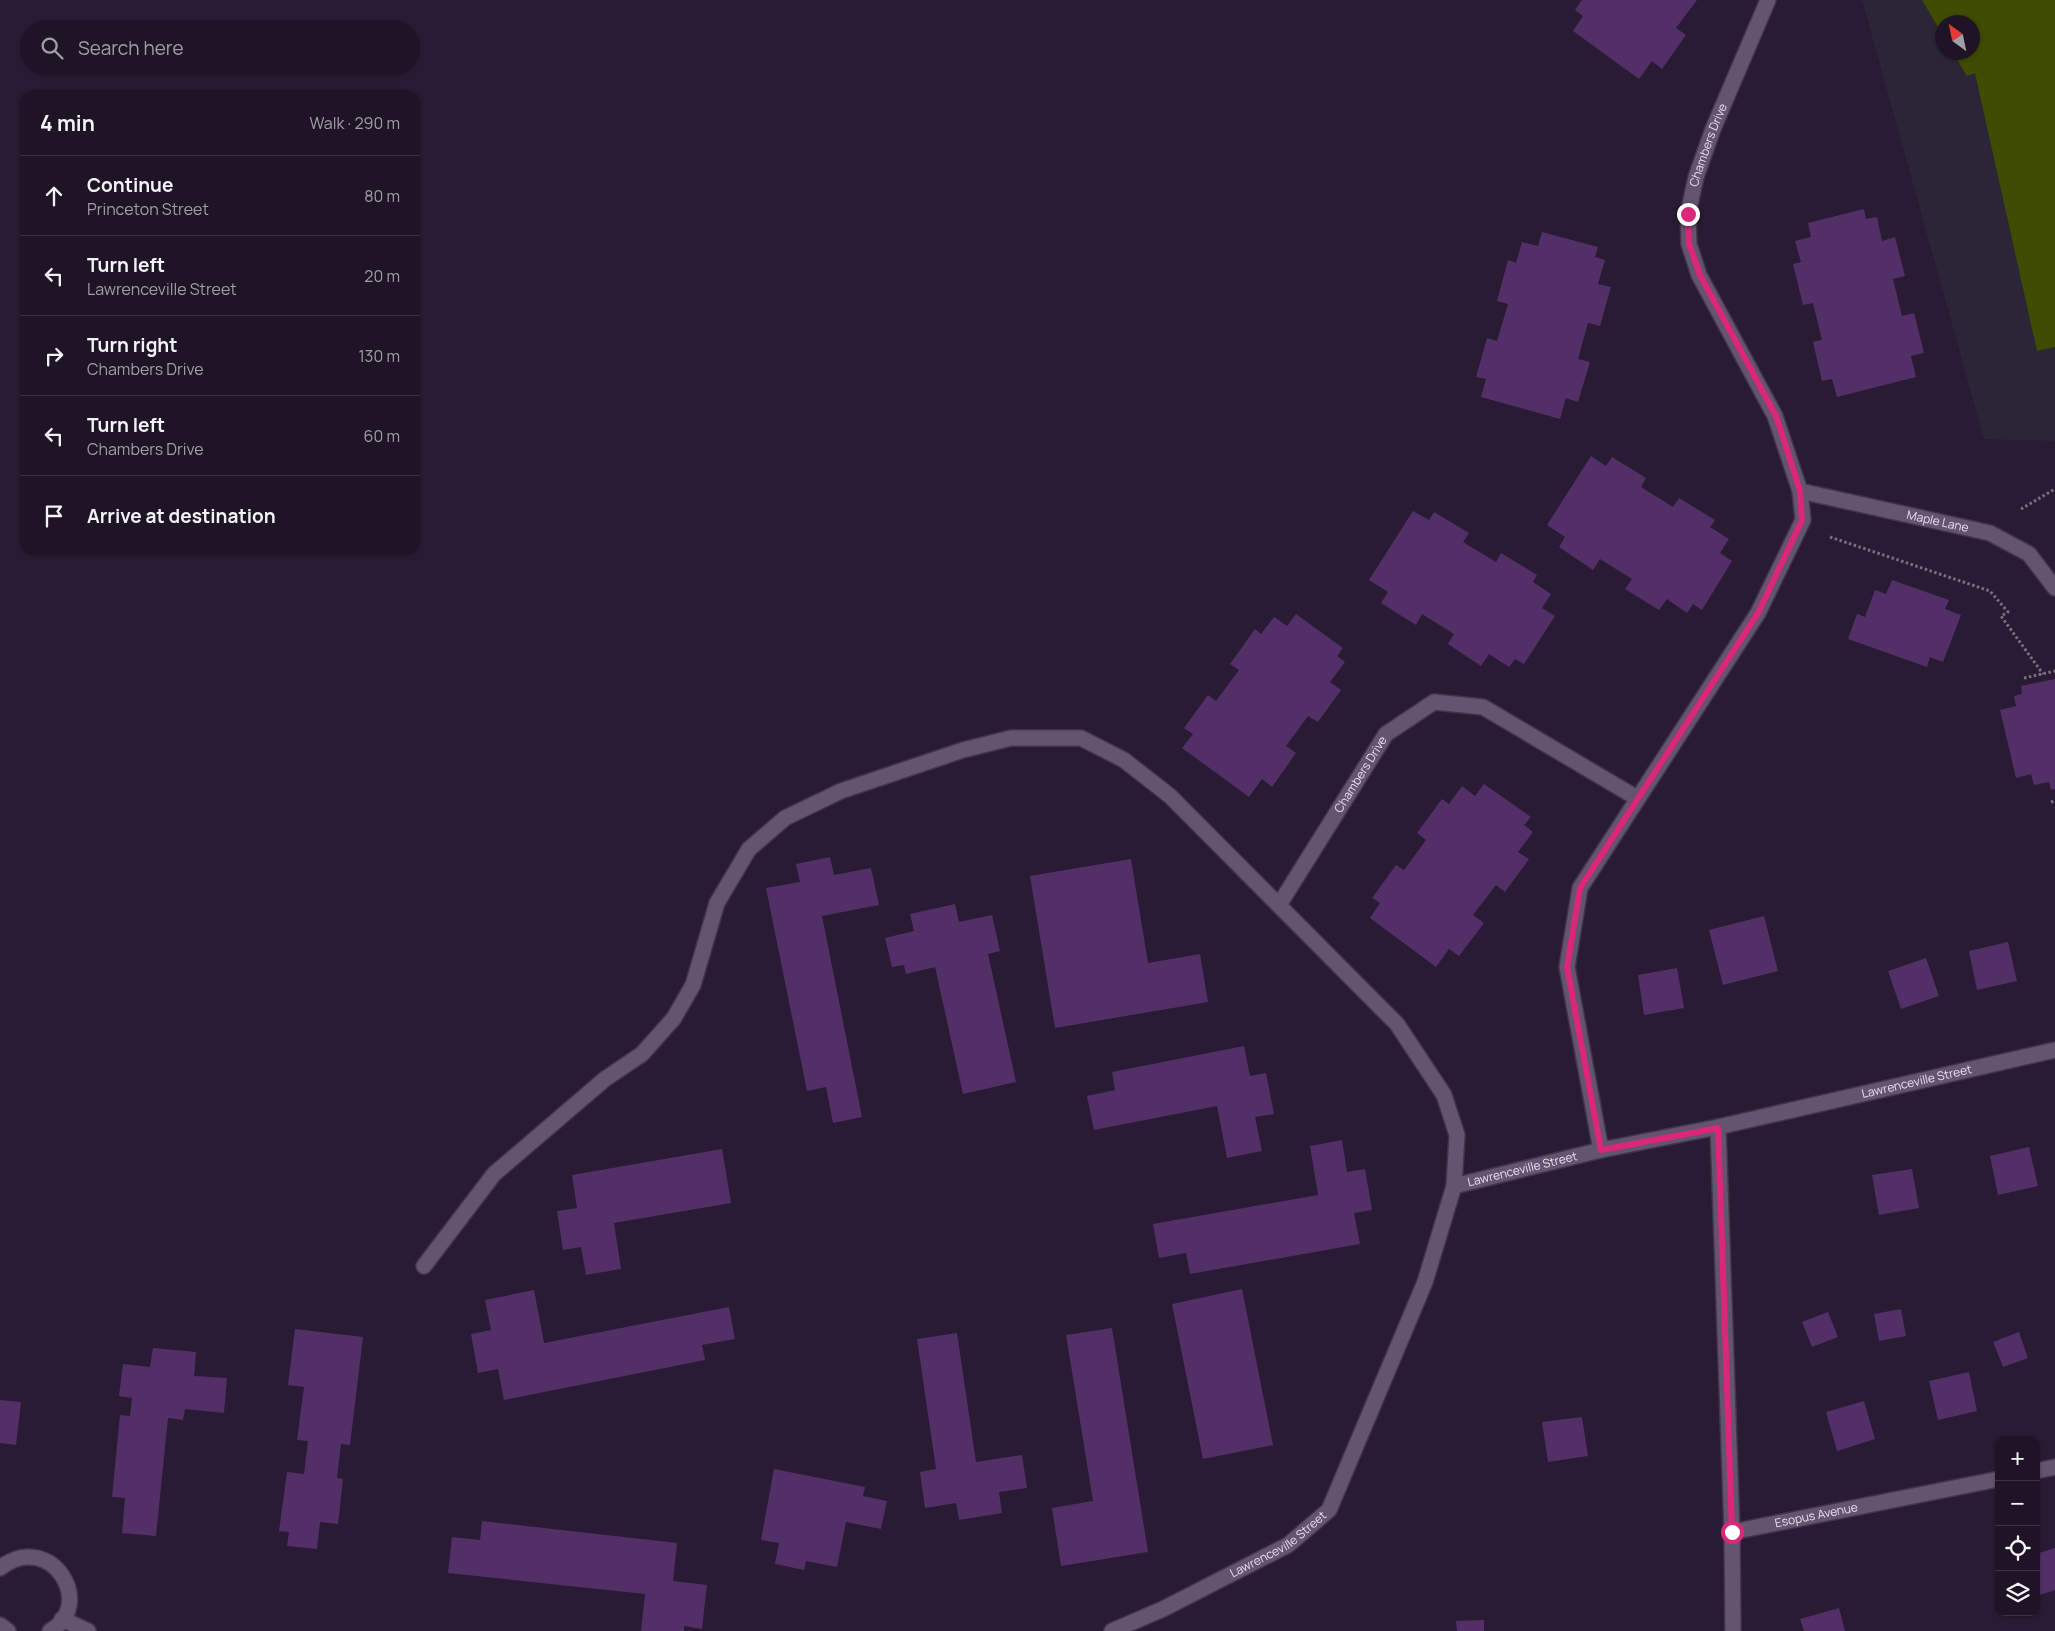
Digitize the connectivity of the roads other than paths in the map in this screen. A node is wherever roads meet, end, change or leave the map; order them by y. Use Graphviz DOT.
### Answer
graph roads {
  1 [pos="1768,0"];
  2 [pos="1800,491"];
  3 [pos="2055,588"];
  4 [pos="1637,798"];
  5 [pos="1279,905"];
  6 [pos="2055,1050"];
  7 [pos="1718,1128"];
  8 [pos="1601,1150"];
  9 [pos="1454,1186"];
  10 [pos="424,1266"];
  11 [pos="2055,1467"];
  12 [pos="2040,1470"];
  13 [pos="1995,1480"];
  14 [pos="1732,1532"];
  15 [pos="0,1568"];
  16 [pos="62,1619"];
  17 [pos="0,1625"];
  18 [pos="8,1631"];
  19 [pos="50,1631"];
  20 [pos="88,1631"];
  21 [pos="1112,1631"];
  22 [pos="1733,1631"];
  1 -- 2 [label="street, Chambers Drive"];
  2 -- 3 [label="street, Maple Lane"];
  2 -- 4 [label="street, Chambers Drive"];
  4 -- 5 [label="street, Chambers Drive"];
  4 -- 8 [label="street, Chambers Drive"];
  5 -- 9 [label="street"];
  5 -- 10 [label="street"];
  6 -- 7 [label="street, Lawrenceville Street"];
  7 -- 8 [label="street, Lawrenceville Street"];
  7 -- 14 [label="street"];
  8 -- 9 [label="street, Lawrenceville Street"];
  9 -- 21 [label="street, Lawrenceville Street"];
  11 -- 12 [label="street"];
  13 -- 14 [label="street, Esopus Avenue"];
  14 -- 22 [label="street"];
  15 -- 16 [label="street"];
  16 -- 19 [label="street"];
  16 -- 20 [label="street"];
  17 -- 18 [label="street"];
}
